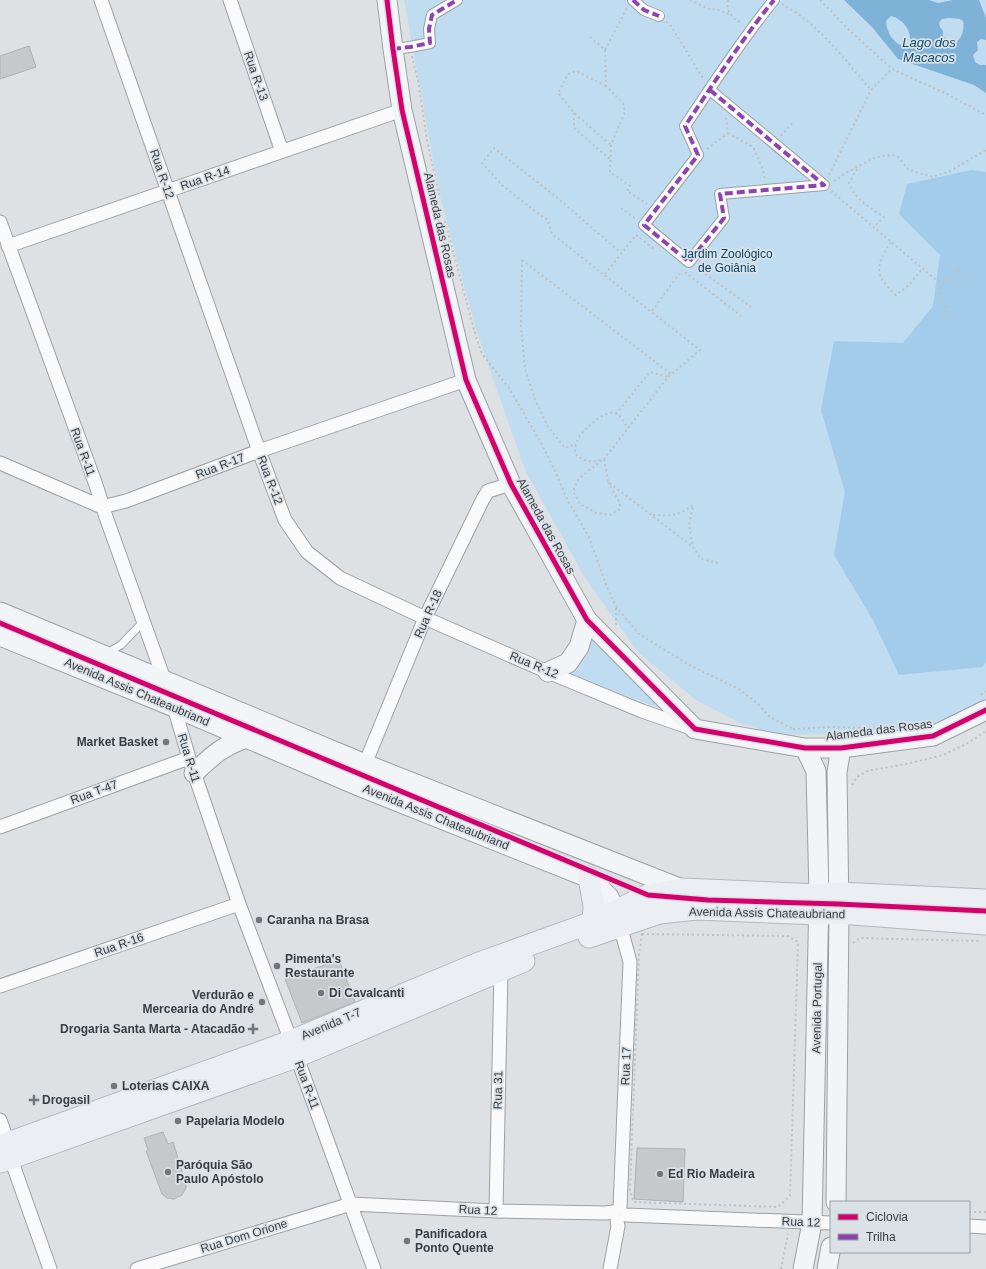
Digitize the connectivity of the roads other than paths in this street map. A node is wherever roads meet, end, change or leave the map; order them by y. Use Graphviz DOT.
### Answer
graph roads {
  1 [pos="100,0"];
  2 [pos="230,0"];
  3 [pos="387,0"];
  4 [pos="457,0"];
  5 [pos="774,0"];
  6 [pos="630,3"];
  7 [pos="659,16"];
  8 [pos="401,48"];
  9 [pos="710,90"];
  10 [pos="402,110"];
  11 [pos="283,151"];
  12 [pos="168,191"];
  13 [pos="0,222"];
  14 [pos="8,246"];
  15 [pos="466,380"];
  16 [pos="259,451"];
  17 [pos="0,463"];
  18 [pos="511,484"];
  19 [pos="102,507"];
  20 [pos="0,612"];
  21 [pos="425,618"];
  22 [pos="587,620"];
  23 [pos="143,622"];
  24 [pos="0,636"];
  25 [pos="104,656"];
  26 [pos="548,672"];
  27 [pos="164,681"];
  28 [pos="983,703"];
  29 [pos="174,707"];
  30 [pos="694,729"];
  31 [pos="246,738"];
  32 [pos="802,747"];
  33 [pos="841,748"];
  34 [pos="365,764"];
  35 [pos="191,765"];
  36 [pos="816,771"];
  37 [pos="837,772"];
  38 [pos="0,827"];
  39 [pos="589,878"];
  40 [pos="682,889"];
  41 [pos="986,900"];
  42 [pos="239,904"];
  43 [pos="828,904"];
  44 [pos="617,918"];
  45 [pos="593,922"];
  46 [pos="986,924"];
  47 [pos="501,970"];
  48 [pos="0,986"];
  49 [pos="294,1049"];
  50 [pos="0,1120"];
  51 [pos="5,1152"];
  52 [pos="836,1201"];
  53 [pos="351,1204"];
  54 [pos="496,1211"];
  55 [pos="617,1217"];
  56 [pos="812,1223"];
  57 [pos="830,1223"];
  58 [pos="970,1226"];
  59 [pos="986,1227"];
  60 [pos="830,1252"];
  61 [pos="50,1269"];
  62 [pos="138,1269"];
  63 [pos="374,1269"];
  64 [pos="610,1269"];
  65 [pos="803,1269"];
  66 [pos="827,1269"];
  1 -- 12 [label="street, Rua R-12"];
  2 -- 11 [label="street, Rua R-13"];
  3 -- 8 [label="main road, Alameda das Rosas"];
  4 -- 8 [label="street"];
  5 -- 9 [label="street"];
  6 -- 7 [label="street"];
  8 -- 10 [label="main road, Alameda das Rosas"];
  9 -- 9 [label="street"];
  10 -- 11 [label="street, Rua R-14"];
  10 -- 15 [label="main road, Alameda das Rosas"];
  11 -- 12 [label="street, Rua R-14"];
  12 -- 14 [label="street, Rua R-14"];
  12 -- 16 [label="street, Rua R-12"];
  13 -- 14 [label="street, Rua R-11"];
  14 -- 19 [label="street, Rua R-11"];
  15 -- 16 [label="street, Rua R-17"];
  15 -- 18 [label="main road, Alameda das Rosas"];
  16 -- 19 [label="street, Rua R-17"];
  16 -- 21 [label="street, Rua R-12"];
  17 -- 19 [label="street"];
  18 -- 21 [label="street, Rua R-18"];
  18 -- 22 [label="main road, Alameda das Rosas"];
  19 -- 23 [label="street, Rua R-11"];
  20 -- 25 [label="main road, Avenida Assis Chateaubriand"];
  21 -- 26 [label="street, Rua R-12"];
  21 -- 34 [label="street, Rua R-18"];
  22 -- 26 [label="main road"];
  22 -- 30 [label="main road, Alameda das Rosas"];
  23 -- 25 [label="lane"];
  23 -- 27 [label="street, Rua R-11"];
  24 -- 29 [label="main road, Avenida Assis Chateaubriand"];
  25 -- 27 [label="main road, Avenida Assis Chateaubriand"];
  26 -- 30 [label="street, Rua R-12"];
  27 -- 29 [label="street, Rua R-11"];
  27 -- 34 [label="main road, Avenida Assis Chateaubriand"];
  28 -- 33 [label="main road, Alameda das Rosas"];
  29 -- 31 [label="main road, Avenida Assis Chateaubriand"];
  29 -- 35 [label="street, Rua R-11"];
  30 -- 32 [label="main road, Alameda das Rosas"];
  31 -- 35 [label="main road"];
  31 -- 39 [label="main road, Avenida Assis Chateaubriand"];
  32 -- 33 [label="main road, Alameda das Rosas"];
  32 -- 36 [label="main road, Avenida Portugal"];
  33 -- 37 [label="main road, Avenida Portugal"];
  34 -- 40 [label="main road, Avenida Assis Chateaubriand"];
  35 -- 38 [label="street, Rua T-47"];
  35 -- 42 [label="street, Rua R-11"];
  36 -- 37 [label="main road"];
  36 -- 43 [label="main road, Avenida Portugal"];
  37 -- 43 [label="main road, Avenida Portugal"];
  39 -- 44 [label="main road, Avenida Assis Chateaubriand"];
  39 -- 45 [label="main road"];
  40 -- 43 [label="main road, Avenida Assis Chateaubriand"];
  40 -- 44 [label="main road, Avenida T-7"];
  41 -- 43 [label="main road, Avenida Assis Chateaubriand"];
  42 -- 48 [label="street, Rua R-16"];
  42 -- 49 [label="street, Rua R-11"];
  43 -- 44 [label="main road, Avenida Assis Chateaubriand"];
  43 -- 46 [label="main road, Avenida Assis Chateaubriand"];
  43 -- 52 [label="main road, Avenida Portugal"];
  43 -- 56 [label="main road, Avenida Portugal"];
  44 -- 45 [label="main road, Avenida T-7"];
  44 -- 47 [label="main road, Avenida T-7"];
  44 -- 55 [label="street, Rua 17"];
  45 -- 49 [label="main road, Avenida T-7"];
  47 -- 49 [label="main road, Avenida T-7"];
  47 -- 54 [label="street, Rua 31"];
  49 -- 51 [label="main road, Avenida T-7"];
  49 -- 53 [label="street, Rua R-11"];
  50 -- 51 [label="street"];
  51 -- 61 [label="street"];
  53 -- 54 [label="street, Rua 12"];
  53 -- 62 [label="street, Rua Dom Orione"];
  53 -- 63 [label="street, Rua R-11"];
  54 -- 55 [label="street, Rua 12"];
  55 -- 56 [label="street, Rua 12"];
  55 -- 64 [label="street, Rua 17"];
  56 -- 57 [label="street, Rua 12"];
  56 -- 65 [label="main road, Avenida Portugal"];
  58 -- 59 [label="street"];
  60 -- 66 [label="main road"];
}
